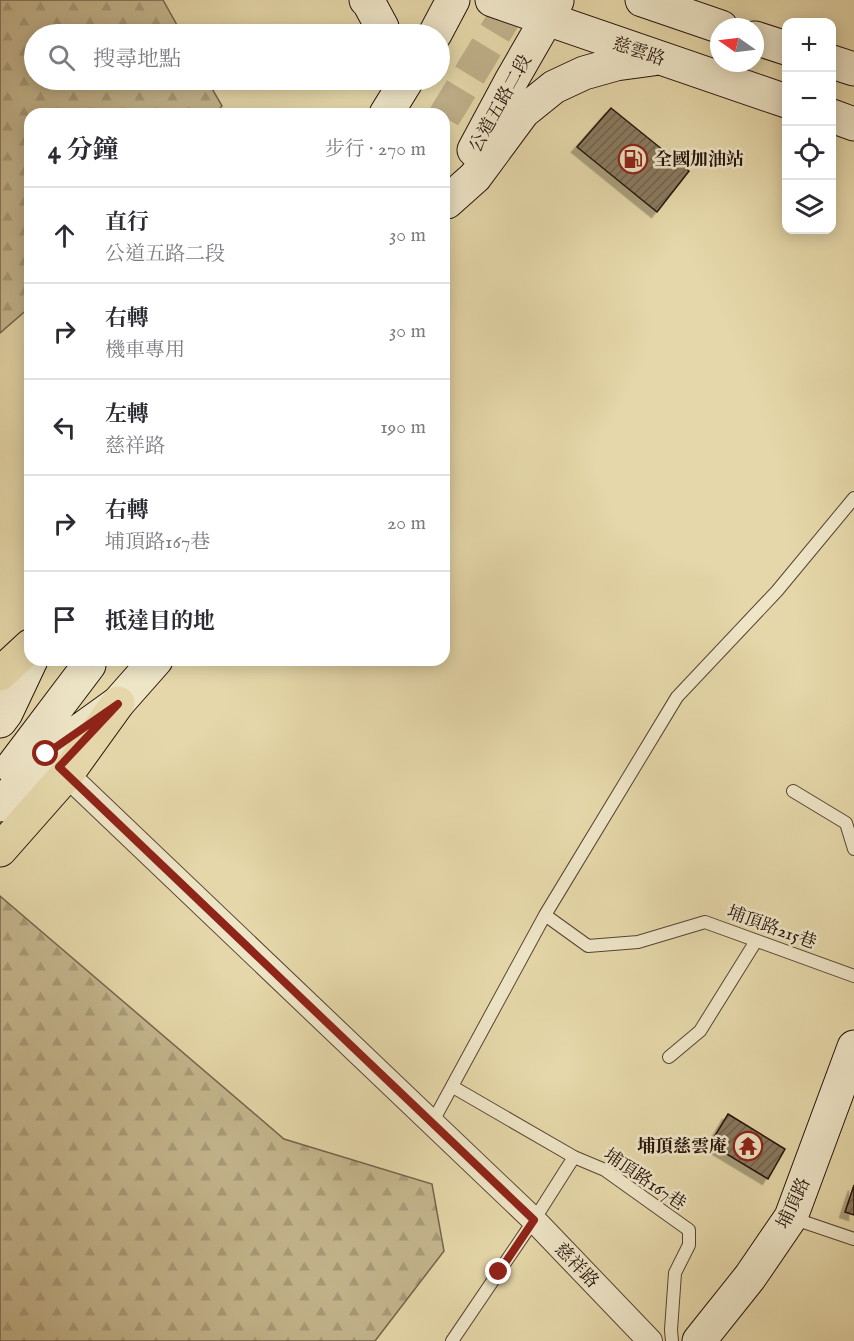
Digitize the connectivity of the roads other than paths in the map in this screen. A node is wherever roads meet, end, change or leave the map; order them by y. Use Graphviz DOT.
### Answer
graph roads {
  1 [pos="366,0"];
  2 [pos="453,0"];
  3 [pos="492,0"];
  4 [pos="642,0"];
  5 [pos="552,10"];
  6 [pos="710,23"];
  7 [pos="380,24"];
  8 [pos="440,24"];
  9 [pos="764,41"];
  10 [pos="782,47"];
  11 [pos="662,58"];
  12 [pos="836,64"];
  13 [pos="854,69"];
  14 [pos="385,90"];
  15 [pos="401,90"];
  16 [pos="782,100"];
  17 [pos="381,108"];
  18 [pos="390,108"];
  19 [pos="836,118"];
  20 [pos="854,124"];
  21 [pos="450,197"];
  22 [pos="450,201"];
  23 [pos="854,498"];
  24 [pos="24,654"];
  25 [pos="24,657"];
  26 [pos="28,666"];
  27 [pos="88,666"];
  28 [pos="88,666"];
  29 [pos="151,666"];
  30 [pos="0,674"];
  31 [pos="0,689"];
  32 [pos="118,704"];
  33 [pos="0,721"];
  34 [pos="0,752"];
  35 [pos="63,771"];
  36 [pos="0,783"];
  37 [pos="793,791"];
  38 [pos="0,805"];
  39 [pos="0,833"];
  40 [pos="854,849"];
  41 [pos="0,850"];
  42 [pos="544,915"];
  43 [pos="756,941"];
  44 [pos="854,976"];
  45 [pos="854,1047"];
  46 [pos="669,1057"];
  47 [pos="453,1087"];
  48 [pos="432,1123"];
  49 [pos="574,1156"];
  50 [pos="791,1217"];
  51 [pos="534,1220"];
  52 [pos="854,1239"];
  53 [pos="452,1341"];
  54 [pos="650,1341"];
  55 [pos="672,1341"];
  56 [pos="699,1341"];
  1 -- 7 [label="street"];
  2 -- 8 [label="street"];
  3 -- 5 [label="street, 慈雲路"];
  4 -- 6 [label="street"];
  5 -- 11 [label="street, 慈雲路"];
  5 -- 21 [label="street, 公道五路二段"];
  9 -- 10 [label="street"];
  11 -- 16 [label="street, 慈雲路"];
  11 -- 22 [label="street"];
  12 -- 13 [label="street"];
  14 -- 17 [label="street"];
  15 -- 18 [label="street"];
  19 -- 20 [label="street"];
  23 -- 42 [label="lane"];
  24 -- 30 [label="highway"];
  25 -- 31 [label="lane"];
  26 -- 33 [label="street"];
  27 -- 36 [label="street"];
  28 -- 34 [label="street"];
  29 -- 32 [label="street"];
  32 -- 35 [label="highway"];
  32 -- 38 [label="street"];
  35 -- 39 [label="lane"];
  35 -- 41 [label="highway"];
  35 -- 48 [label="street, 慈祥路"];
  37 -- 40 [label="lane"];
  42 -- 43 [label="lane, 埔頂路215巷"];
  42 -- 47 [label="lane"];
  43 -- 44 [label="lane, 埔頂路215巷"];
  43 -- 46 [label="lane"];
  45 -- 50 [label="street, 埔頂路"];
  47 -- 48 [label="lane"];
  47 -- 49 [label="lane, 埔頂路167巷"];
  48 -- 51 [label="street, 慈祥路"];
  49 -- 51 [label="lane, 埔頂路167巷"];
  49 -- 55 [label="lane, 埔頂路167巷"];
  50 -- 52 [label="lane"];
  50 -- 56 [label="street, 埔頂路"];
  51 -- 53 [label="lane, 埔頂路167巷"];
  51 -- 54 [label="street, 慈祥路"];
}
